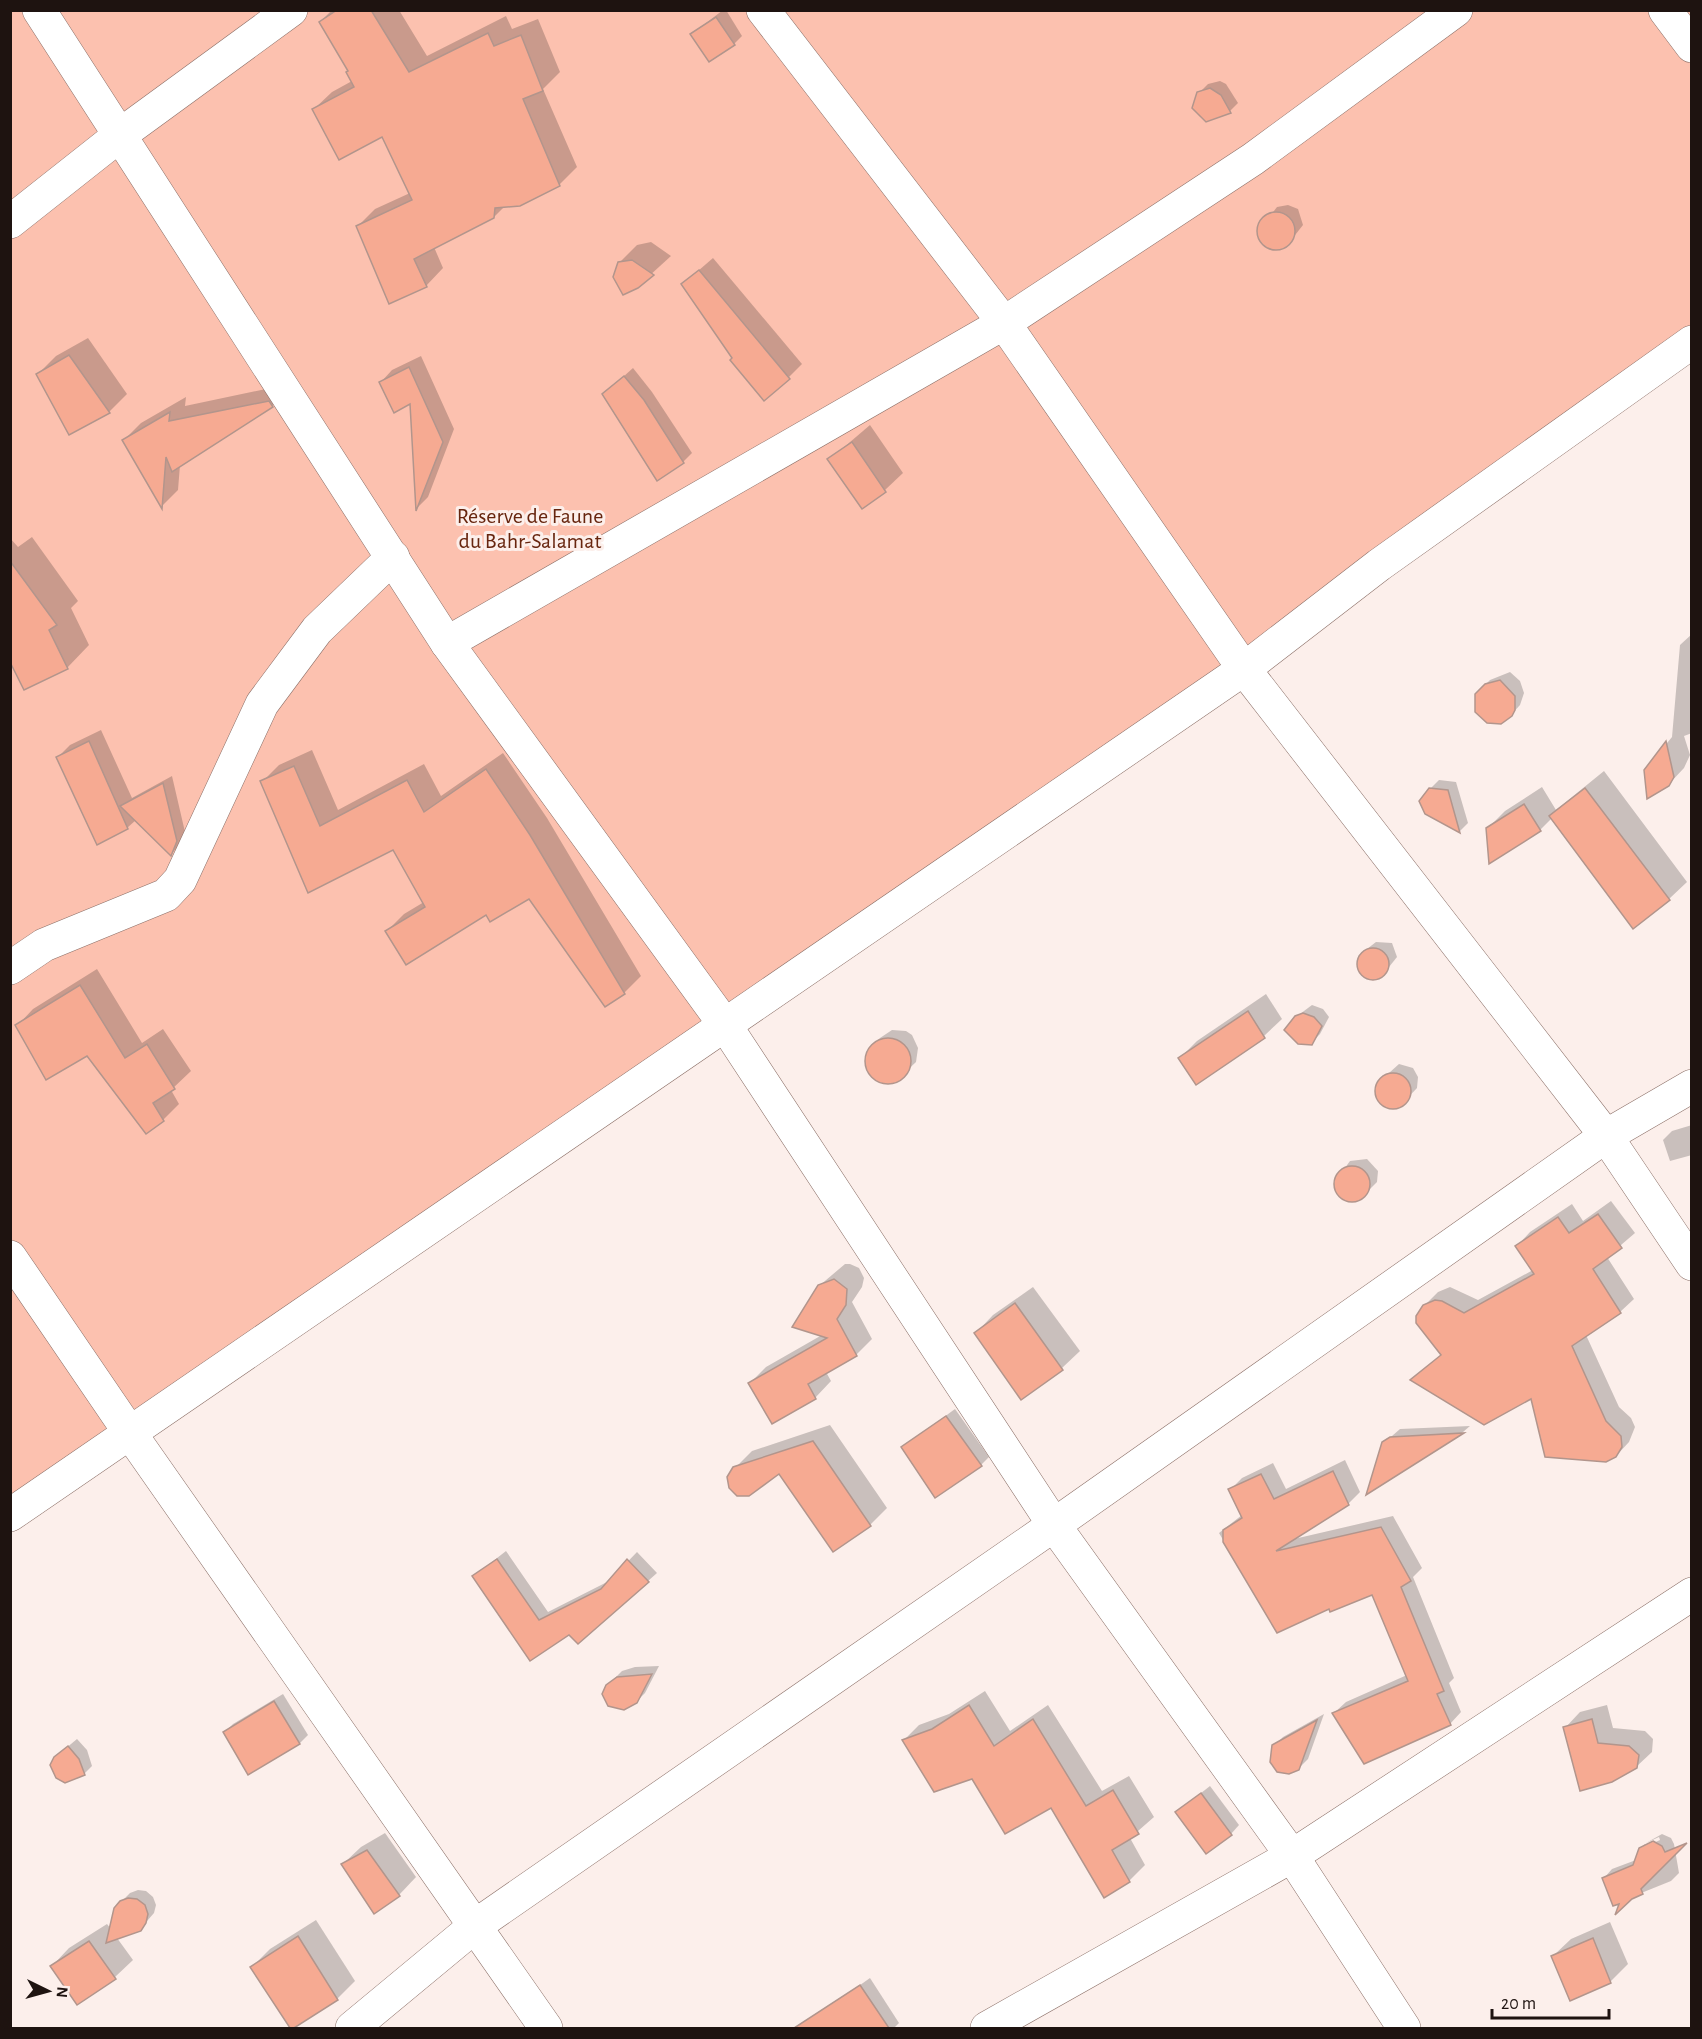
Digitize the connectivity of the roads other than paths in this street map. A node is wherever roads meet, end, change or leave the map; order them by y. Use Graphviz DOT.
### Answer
graph roads {
  1 [pos="39,10"];
  2 [pos="291,10"];
  3 [pos="763,10"];
  4 [pos="1456,10"];
  5 [pos="1665,10"];
  6 [pos="1692,46"];
  7 [pos="120,135"];
  8 [pos="10,222"];
  9 [pos="1004,323"];
  10 [pos="1692,342"];
  11 [pos="393,557"];
  12 [pos="447,643"];
  13 [pos="1244,669"];
  14 [pos="10,968"];
  15 [pos="725,1025"];
  16 [pos="1692,1086"];
  17 [pos="1606,1136"];
  18 [pos="10,1257"];
  19 [pos="1692,1264"];
  20 [pos="130,1433"];
  21 [pos="10,1515"];
  22 [pos="1054,1525"];
  23 [pos="1692,1594"];
  24 [pos="1292,1856"];
  25 [pos="475,1926"];
  26 [pos="352,2028"];
  27 [pos="546,2028"];
  28 [pos="987,2028"];
  29 [pos="1404,2028"];
  1 -- 7 [label="street"];
  2 -- 7 [label="street"];
  3 -- 9 [label="street"];
  4 -- 9 [label="street"];
  5 -- 6 [label="street"];
  7 -- 8 [label="street"];
  7 -- 11 [label="street"];
  9 -- 12 [label="street"];
  9 -- 13 [label="street"];
  10 -- 13 [label="street"];
  11 -- 12 [label="street"];
  11 -- 14 [label="street"];
  12 -- 15 [label="street"];
  13 -- 15 [label="street"];
  13 -- 17 [label="street"];
  15 -- 20 [label="street"];
  15 -- 22 [label="street"];
  16 -- 17 [label="street"];
  17 -- 19 [label="street"];
  17 -- 22 [label="street"];
  18 -- 20 [label="street"];
  20 -- 21 [label="street"];
  20 -- 25 [label="street"];
  22 -- 24 [label="street"];
  22 -- 25 [label="street"];
  23 -- 24 [label="street"];
  24 -- 28 [label="street"];
  24 -- 29 [label="street"];
  25 -- 26 [label="street"];
  25 -- 27 [label="street"];
}
